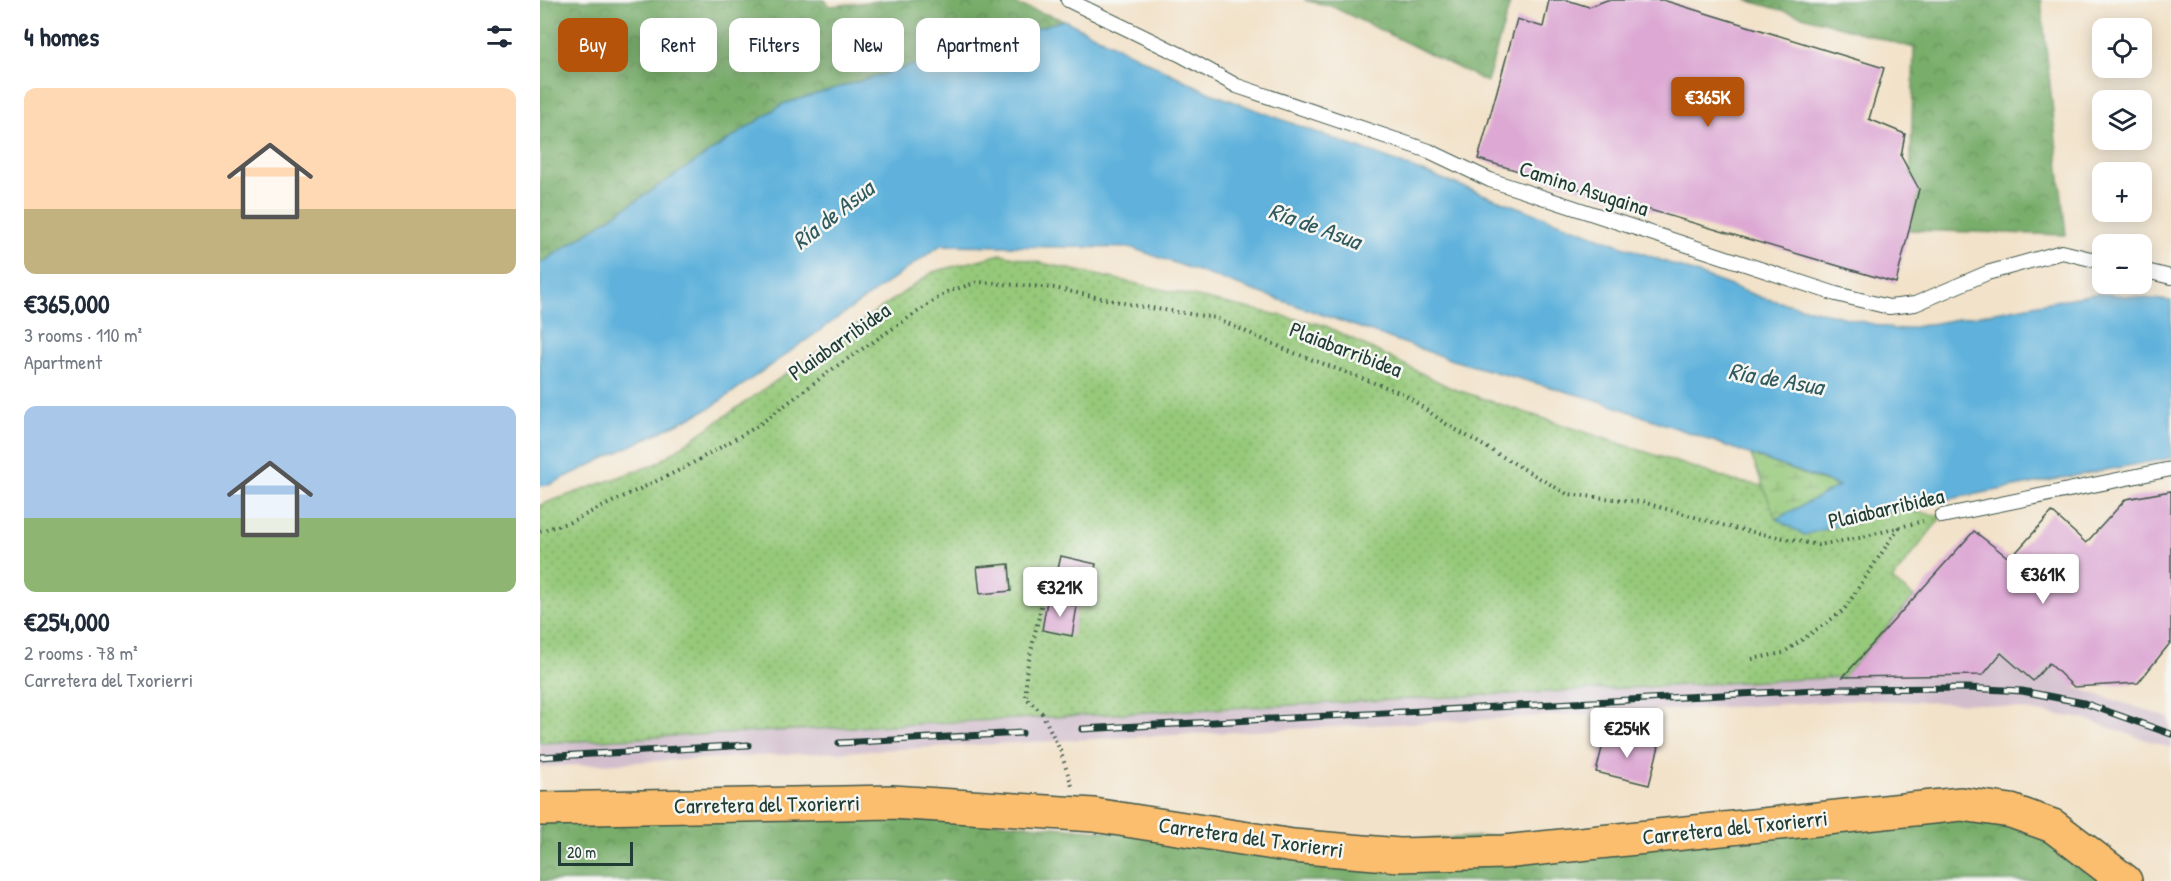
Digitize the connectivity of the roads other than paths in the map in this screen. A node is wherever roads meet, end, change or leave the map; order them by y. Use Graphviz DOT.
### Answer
graph roads {
  1 [pos="1068,0"];
  2 [pos="2092,259"];
  3 [pos="2152,272"];
  4 [pos="2171,277"];
  5 [pos="2171,469"];
  6 [pos="1942,516"];
  7 [pos="540,809"];
  8 [pos="2124,881"];
  1 -- 2 [label="lane, Camino Asugaina"];
  3 -- 4 [label="lane"];
  5 -- 6 [label="lane, Plaiabarribidea"];
  7 -- 8 [label="main road, Carretera del Txorierri"];
}
